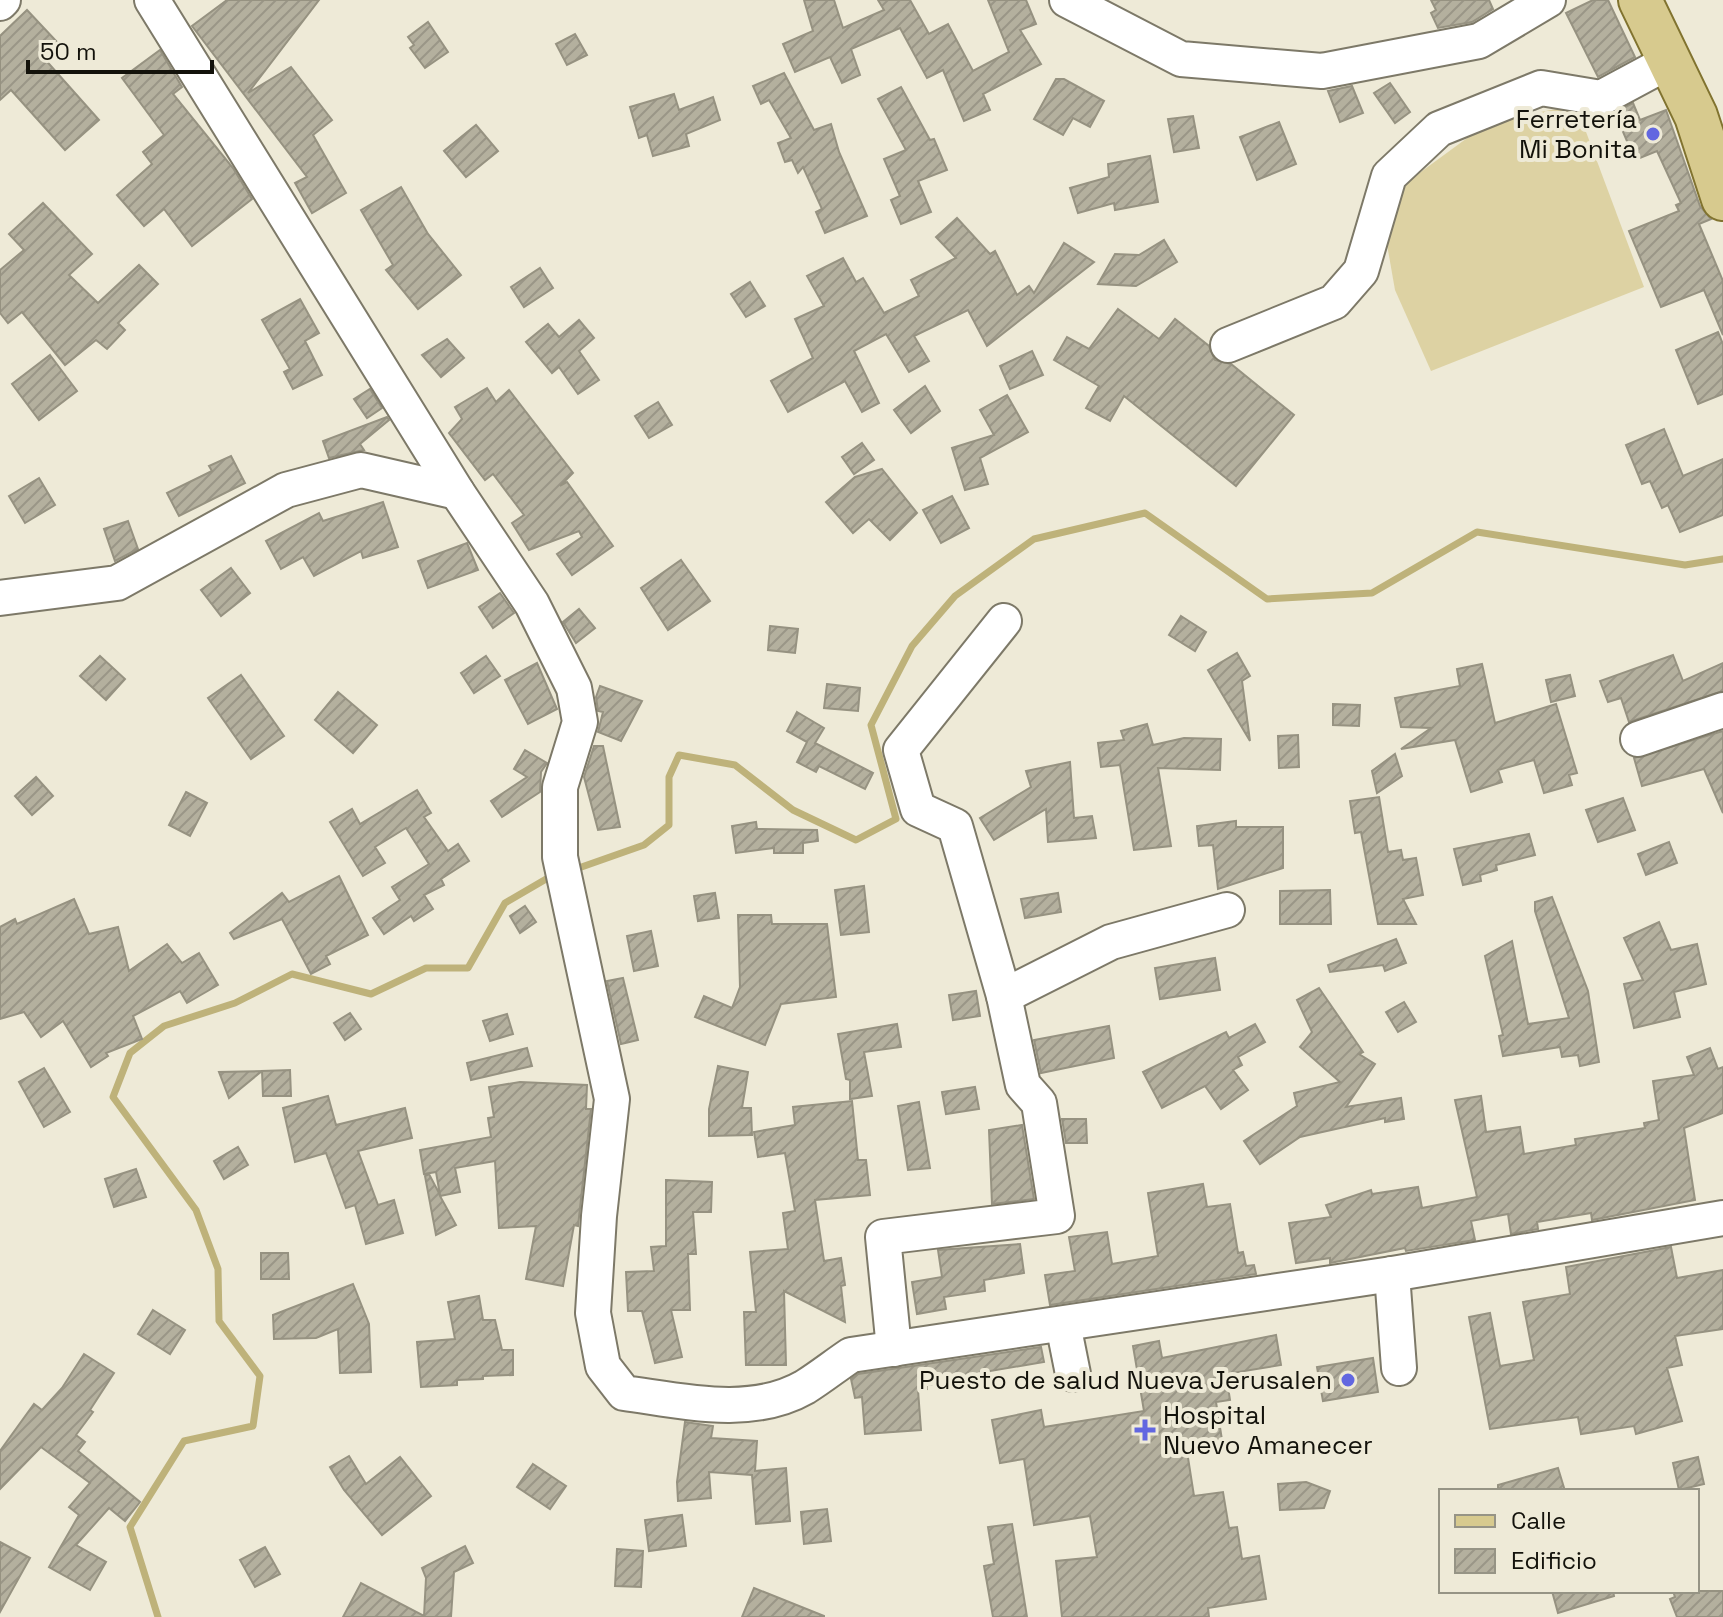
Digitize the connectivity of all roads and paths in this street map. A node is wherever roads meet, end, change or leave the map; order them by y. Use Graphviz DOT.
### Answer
graph roads {
  1 [pos="152,0"];
  2 [pos="1067,0"];
  3 [pos="1548,0"];
  4 [pos="1640,0"];
  5 [pos="1670,61"];
  6 [pos="1723,199"];
  7 [pos="1228,345"];
  8 [pos="457,492"];
  9 [pos="0,598"];
  10 [pos="1004,621"];
  11 [pos="1723,710"];
  12 [pos="1638,739"];
  13 [pos="1227,910"];
  14 [pos="1004,996"];
  15 [pos="1723,1218"];
  16 [pos="1392,1274"];
  17 [pos="1063,1324"];
  18 [pos="894,1349"];
  19 [pos="1399,1368"];
  20 [pos="1073,1374"];
  1 -- 8 [label="street"];
  2 -- 3 [label="street"];
  4 -- 5 [label="main road"];
  5 -- 6 [label="main road"];
  5 -- 7 [label="street"];
  8 -- 9 [label="street"];
  8 -- 18 [label="street"];
  10 -- 14 [label="street"];
  11 -- 12 [label="street"];
  13 -- 14 [label="street"];
  14 -- 18 [label="street"];
  15 -- 16 [label="street"];
  16 -- 17 [label="street"];
  16 -- 19 [label="street"];
  17 -- 18 [label="street"];
  17 -- 20 [label="street"];
}
